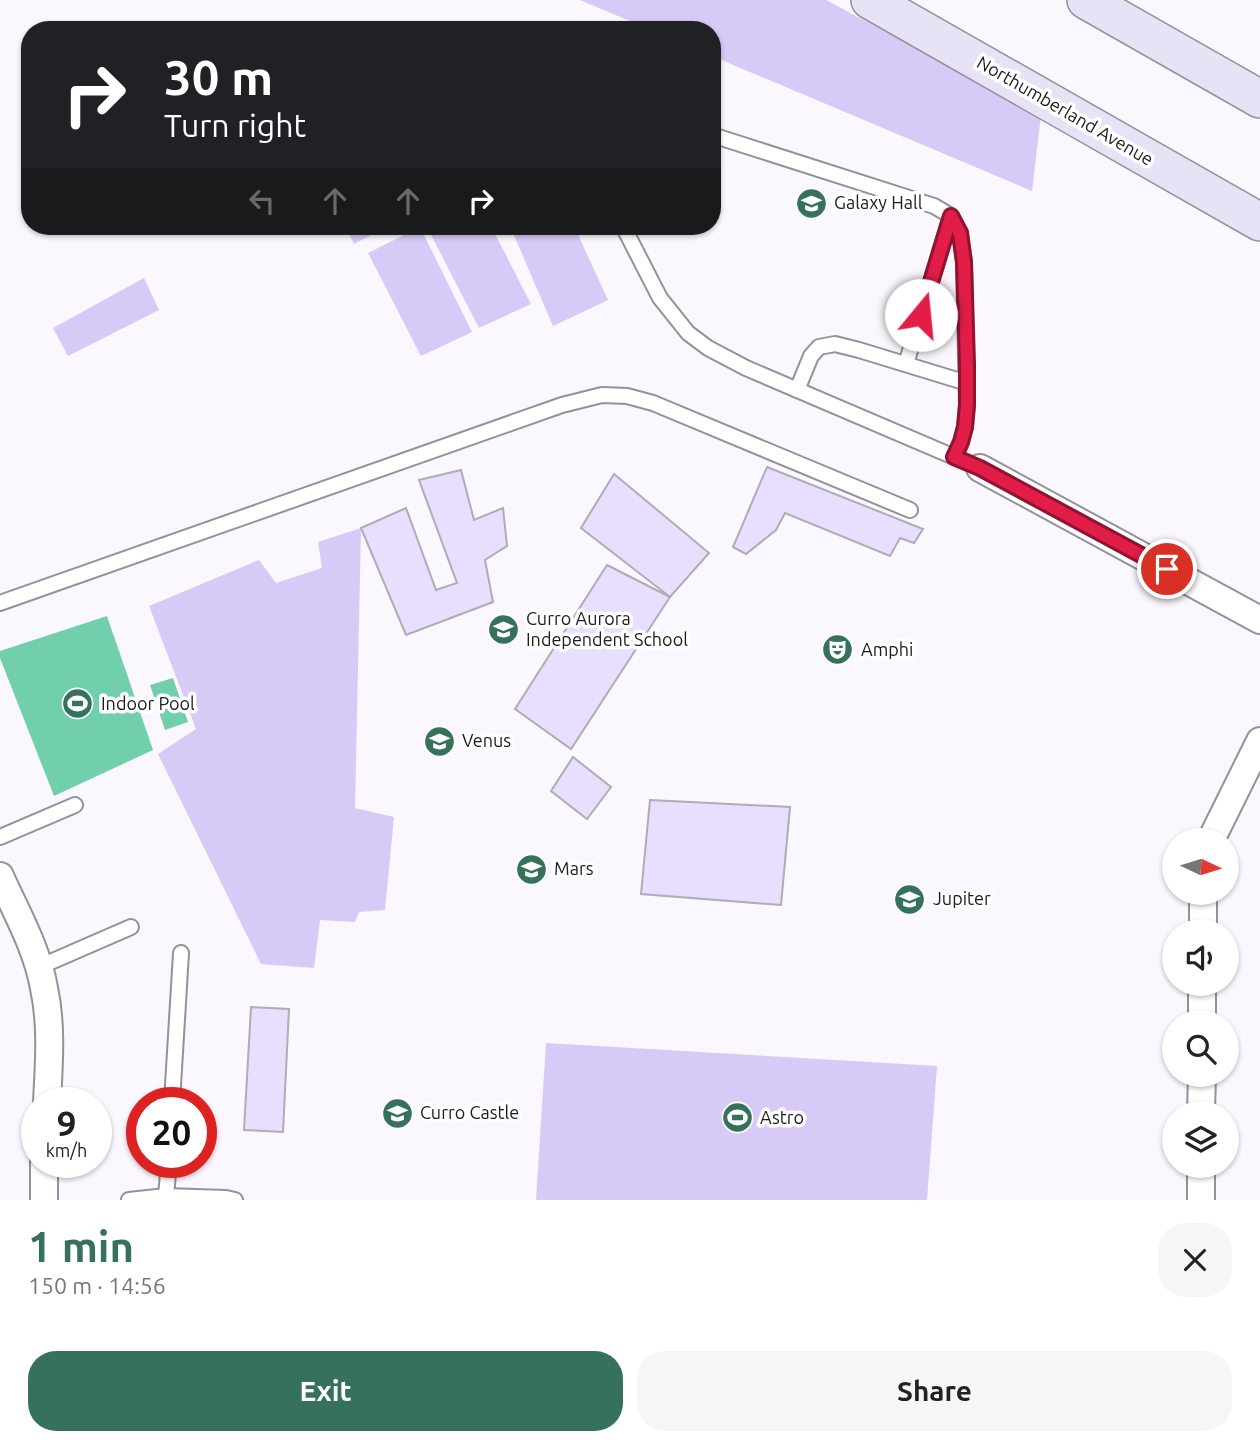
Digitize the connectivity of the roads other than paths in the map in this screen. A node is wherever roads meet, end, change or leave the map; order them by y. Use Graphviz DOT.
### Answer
graph roads {
  1 [pos="870,0"];
  2 [pos="1086,0"];
  3 [pos="1260,99"];
  4 [pos="721,138"];
  5 [pos="951,216"];
  6 [pos="1260,222"];
  7 [pos="628,235"];
  8 [pos="906,364"];
  9 [pos="967,383"];
  10 [pos="797,390"];
  11 [pos="954,457"];
  12 [pos="980,468"];
  13 [pos="910,510"];
  14 [pos="0,603"];
  15 [pos="1260,620"];
  16 [pos="1260,741"];
  17 [pos="75,805"];
  18 [pos="1217,828"];
  19 [pos="0,837"];
  20 [pos="0,876"];
  21 [pos="131,928"];
  22 [pos="181,953"];
  23 [pos="38,967"];
  24 [pos="47,1087"];
  25 [pos="173,1087"];
  26 [pos="44,1178"];
  27 [pos="168,1178"];
  28 [pos="1201,1178"];
  29 [pos="166,1196"];
  30 [pos="44,1200"];
  31 [pos="129,1200"];
  32 [pos="235,1200"];
  33 [pos="1200,1200"];
  1 -- 6 [label="main road, Northumberland Avenue"];
  2 -- 3 [label="main road"];
  4 -- 5 [label="lane"];
  5 -- 8 [label="lane"];
  5 -- 9 [label="lane"];
  7 -- 10 [label="lane"];
  8 -- 9 [label="lane"];
  8 -- 10 [label="lane"];
  9 -- 11 [label="lane"];
  10 -- 11 [label="lane"];
  11 -- 12 [label="lane"];
  12 -- 15 [label="street"];
  13 -- 14 [label="lane"];
  16 -- 18 [label="street"];
  17 -- 19 [label="lane"];
  20 -- 23 [label="street"];
  21 -- 23 [label="lane"];
  22 -- 25 [label="lane"];
  23 -- 24 [label="street"];
  26 -- 30 [label="street"];
  27 -- 29 [label="lane"];
  28 -- 33 [label="street"];
  29 -- 31 [label="lane"];
  29 -- 32 [label="lane"];
}
